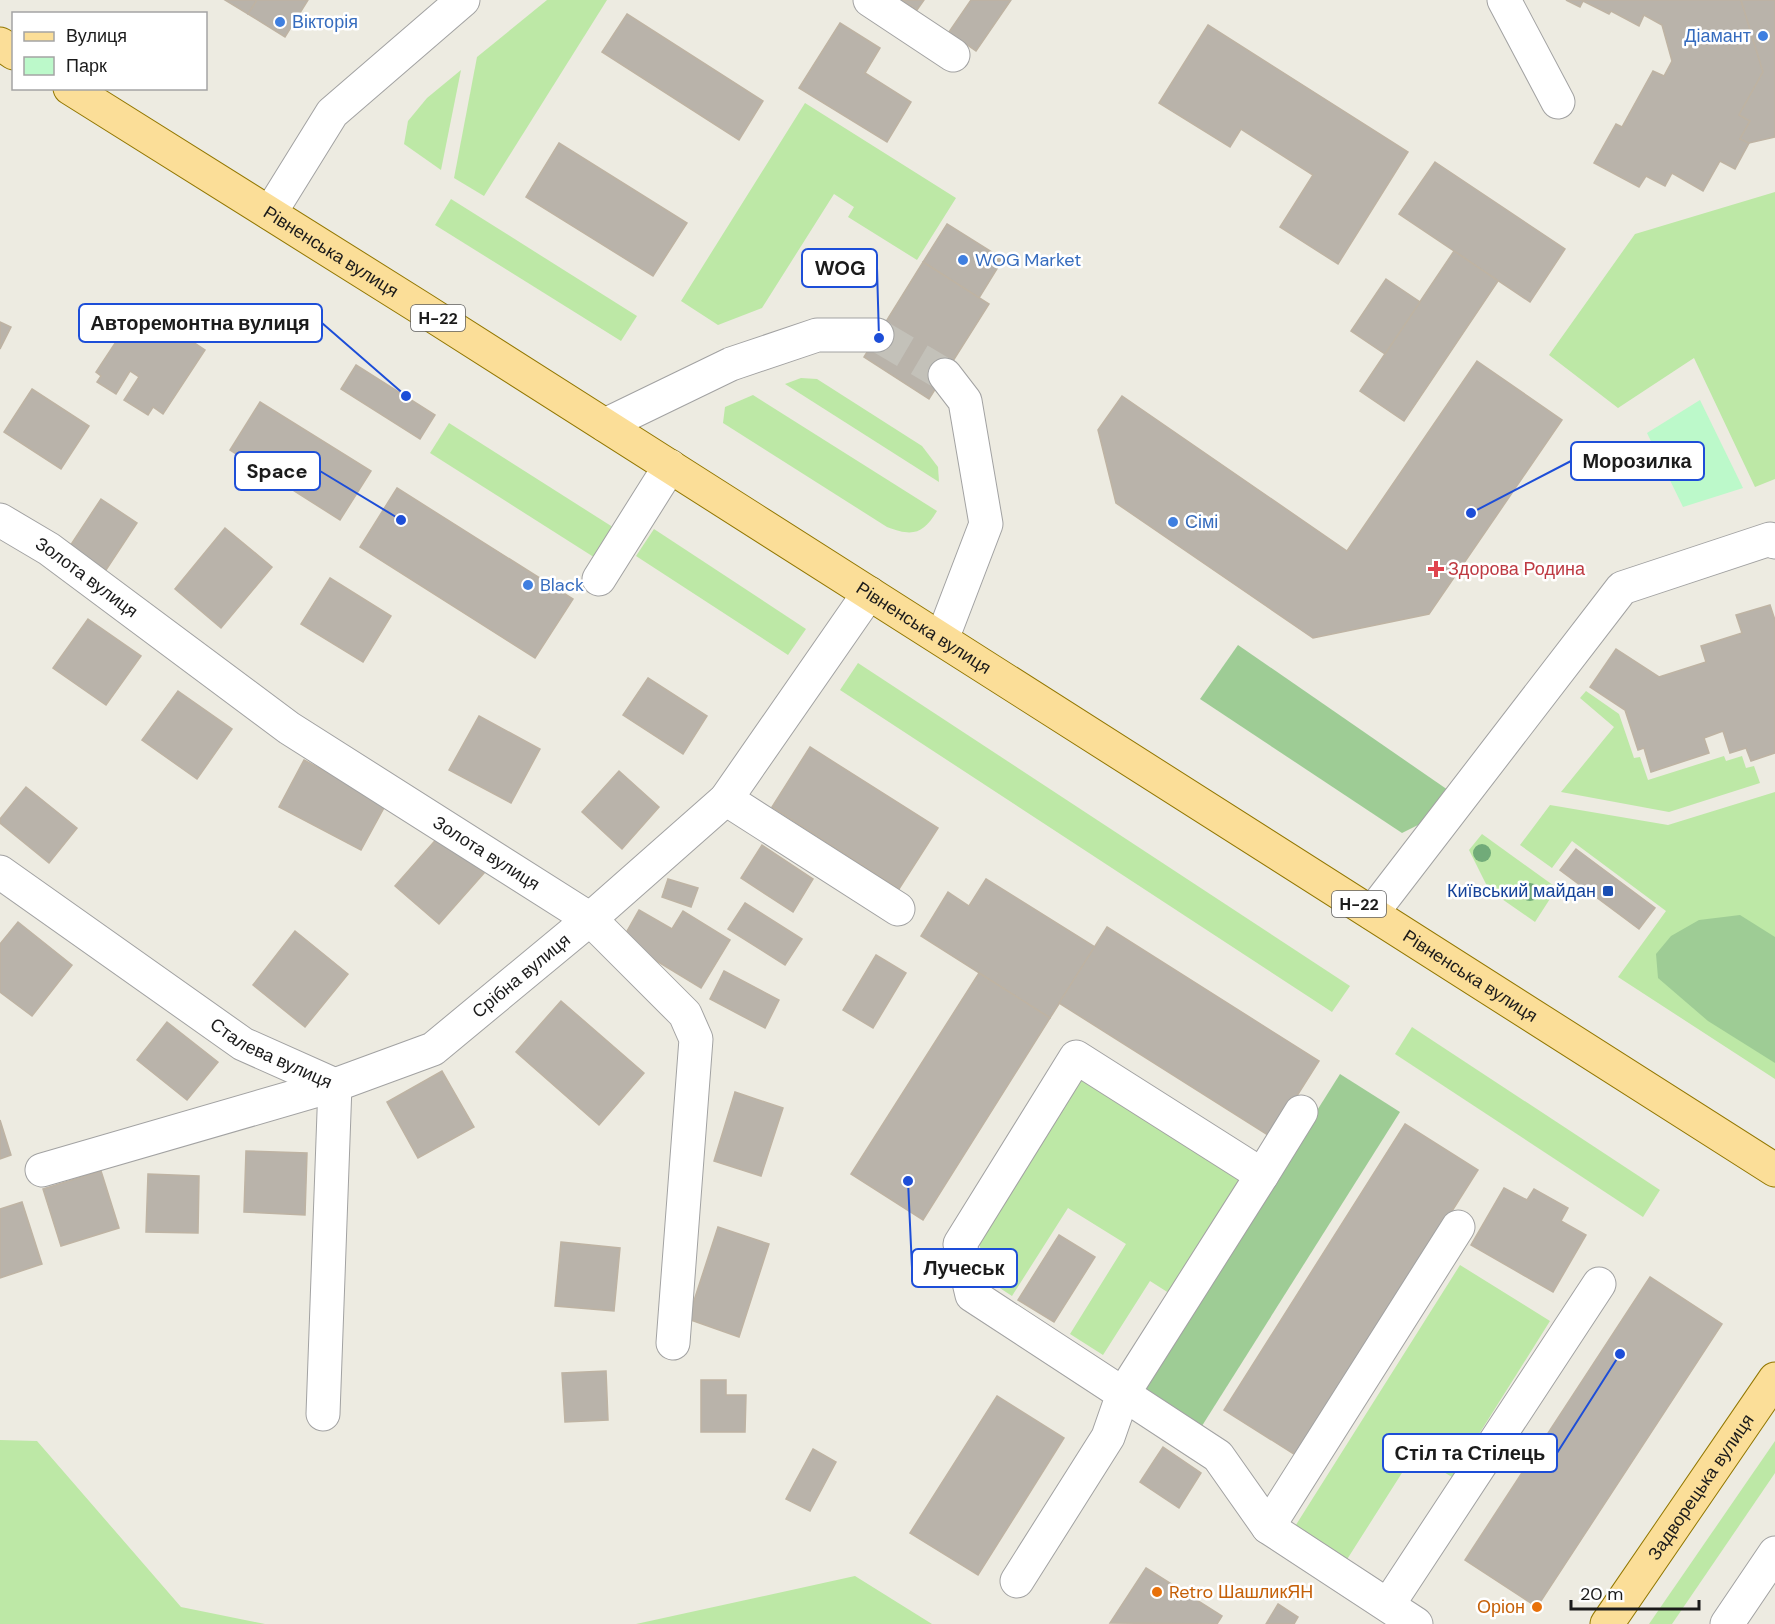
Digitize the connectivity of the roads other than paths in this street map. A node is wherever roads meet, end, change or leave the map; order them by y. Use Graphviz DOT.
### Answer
graph roads {
  1 [pos="463,0"];
  2 [pos="870,0"];
  3 [pos="1504,0"];
  4 [pos="953,55"];
  5 [pos="73,90"];
  6 [pos="1558,102"];
  7 [pos="270,213"];
  8 [pos="877,335"];
  9 [pos="945,375"];
  10 [pos="605,425"];
  11 [pos="670,466"];
  12 [pos="0,520"];
  13 [pos="1775,542"];
  14 [pos="599,579"];
  15 [pos="869,593"];
  16 [pos="942,639"];
  17 [pos="726,799"];
  18 [pos="0,872"];
  19 [pos="898,909"];
  20 [pos="1372,913"];
  21 [pos="590,919"];
  22 [pos="335,1085"];
  23 [pos="1301,1112"];
  24 [pos="42,1170"];
  25 [pos="1775,1170"];
  26 [pos="1262,1175"];
  27 [pos="1458,1227"];
  28 [pos="1599,1284"];
  29 [pos="673,1342"];
  30 [pos="1775,1379"];
  31 [pos="1123,1394"];
  32 [pos="323,1414"];
  33 [pos="1268,1527"];
  34 [pos="1775,1553"];
  35 [pos="1017,1581"];
  36 [pos="1388,1605"];
  37 [pos="1416,1624"];
  38 [pos="1607,1624"];
  39 [pos="1727,1624"];
  1 -- 7 [label="street"];
  2 -- 4 [label="street"];
  3 -- 6 [label="street"];
  5 -- 7 [label="main road, Рівненська вулиця / Н-22"];
  7 -- 10 [label="main road, Рівненська вулиця / Н-22"];
  8 -- 10 [label="street"];
  9 -- 16 [label="street"];
  10 -- 11 [label="main road, Рівненська вулиця / Н-22"];
  11 -- 14 [label="street"];
  11 -- 15 [label="main road, Рівненська вулиця / Н-22"];
  12 -- 21 [label="street, Золота вулиця"];
  13 -- 20 [label="street"];
  15 -- 16 [label="main road, Рівненська вулиця / Н-22"];
  15 -- 17 [label="street, Срібна вулиця"];
  16 -- 20 [label="main road, Рівненська вулиця / Н-22"];
  17 -- 19 [label="street"];
  17 -- 21 [label="street, Срібна вулиця"];
  18 -- 22 [label="street, Сталева вулиця"];
  20 -- 25 [label="main road, Рівненська вулиця / Н-22"];
  21 -- 22 [label="street, Срібна вулиця"];
  21 -- 29 [label="street, Золота вулиця"];
  22 -- 24 [label="street, Срібна вулиця"];
  22 -- 32 [label="street, Сталева вулиця"];
  23 -- 26 [label="street"];
  26 -- 31 [label="street"];
  26 -- 31 [label="street"];
  27 -- 33 [label="street"];
  28 -- 36 [label="street"];
  30 -- 38 [label="main road, Задворецька вулиця"];
  31 -- 33 [label="street"];
  31 -- 35 [label="street"];
  33 -- 36 [label="street"];
  34 -- 39 [label="street"];
  36 -- 37 [label="street"];
}
